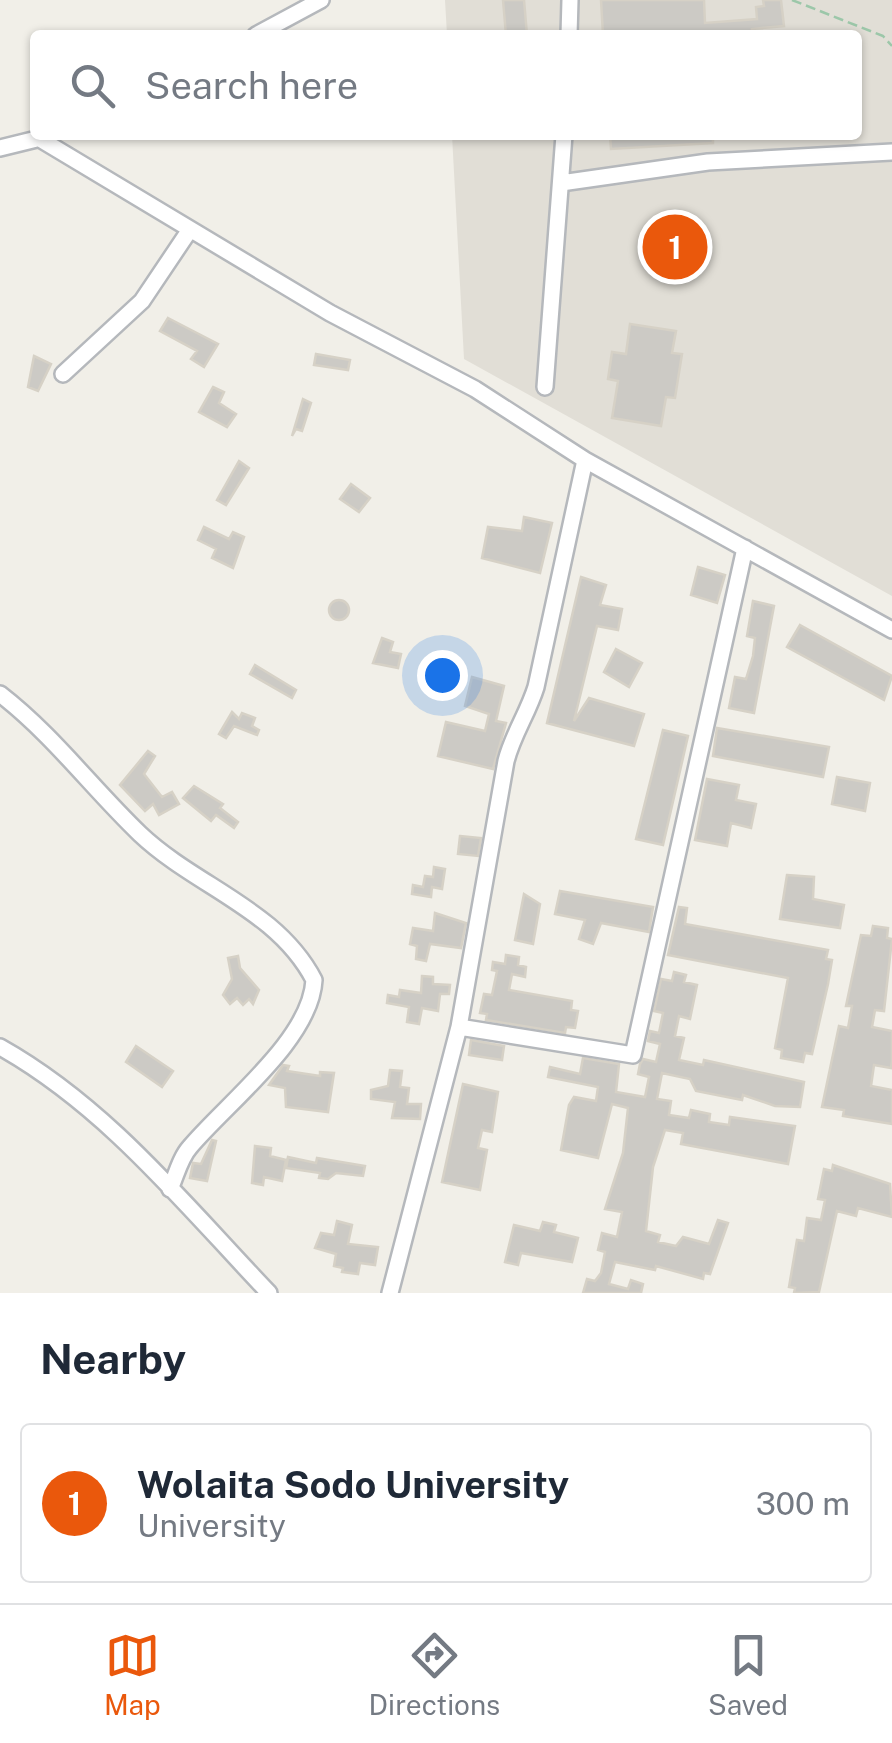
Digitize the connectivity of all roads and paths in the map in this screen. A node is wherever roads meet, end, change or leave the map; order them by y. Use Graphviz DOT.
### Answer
graph roads {
  1 [pos="321,0"];
  2 [pos="570,0"];
  3 [pos="792,0"];
  4 [pos="265,30"];
  5 [pos="568,30"];
  6 [pos="892,46"];
  7 [pos="33,140"];
  8 [pos="50,140"];
  9 [pos="564,140"];
  10 [pos="0,148"];
  11 [pos="892,152"];
  12 [pos="562,183"];
  13 [pos="188,231"];
  14 [pos="62,374"];
  15 [pos="544,387"];
  16 [pos="586,460"];
  17 [pos="745,548"];
  18 [pos="892,630"];
  19 [pos="0,694"];
  20 [pos="458,1027"];
  21 [pos="0,1047"];
  22 [pos="170,1189"];
  23 [pos="269,1293"];
  24 [pos="390,1293"];
  1 -- 4 [label="street"];
  2 -- 5 [label="street"];
  3 -- 6 [label="path"];
  7 -- 10 [label="street"];
  8 -- 13 [label="street"];
  9 -- 12 [label="street"];
  11 -- 12 [label="street"];
  12 -- 15 [label="street"];
  13 -- 14 [label="street"];
  13 -- 16 [label="street"];
  16 -- 17 [label="street"];
  16 -- 20 [label="street"];
  17 -- 18 [label="street"];
  17 -- 20 [label="street"];
  19 -- 22 [label="street"];
  20 -- 24 [label="street"];
  21 -- 22 [label="street"];
  22 -- 23 [label="street"];
}
